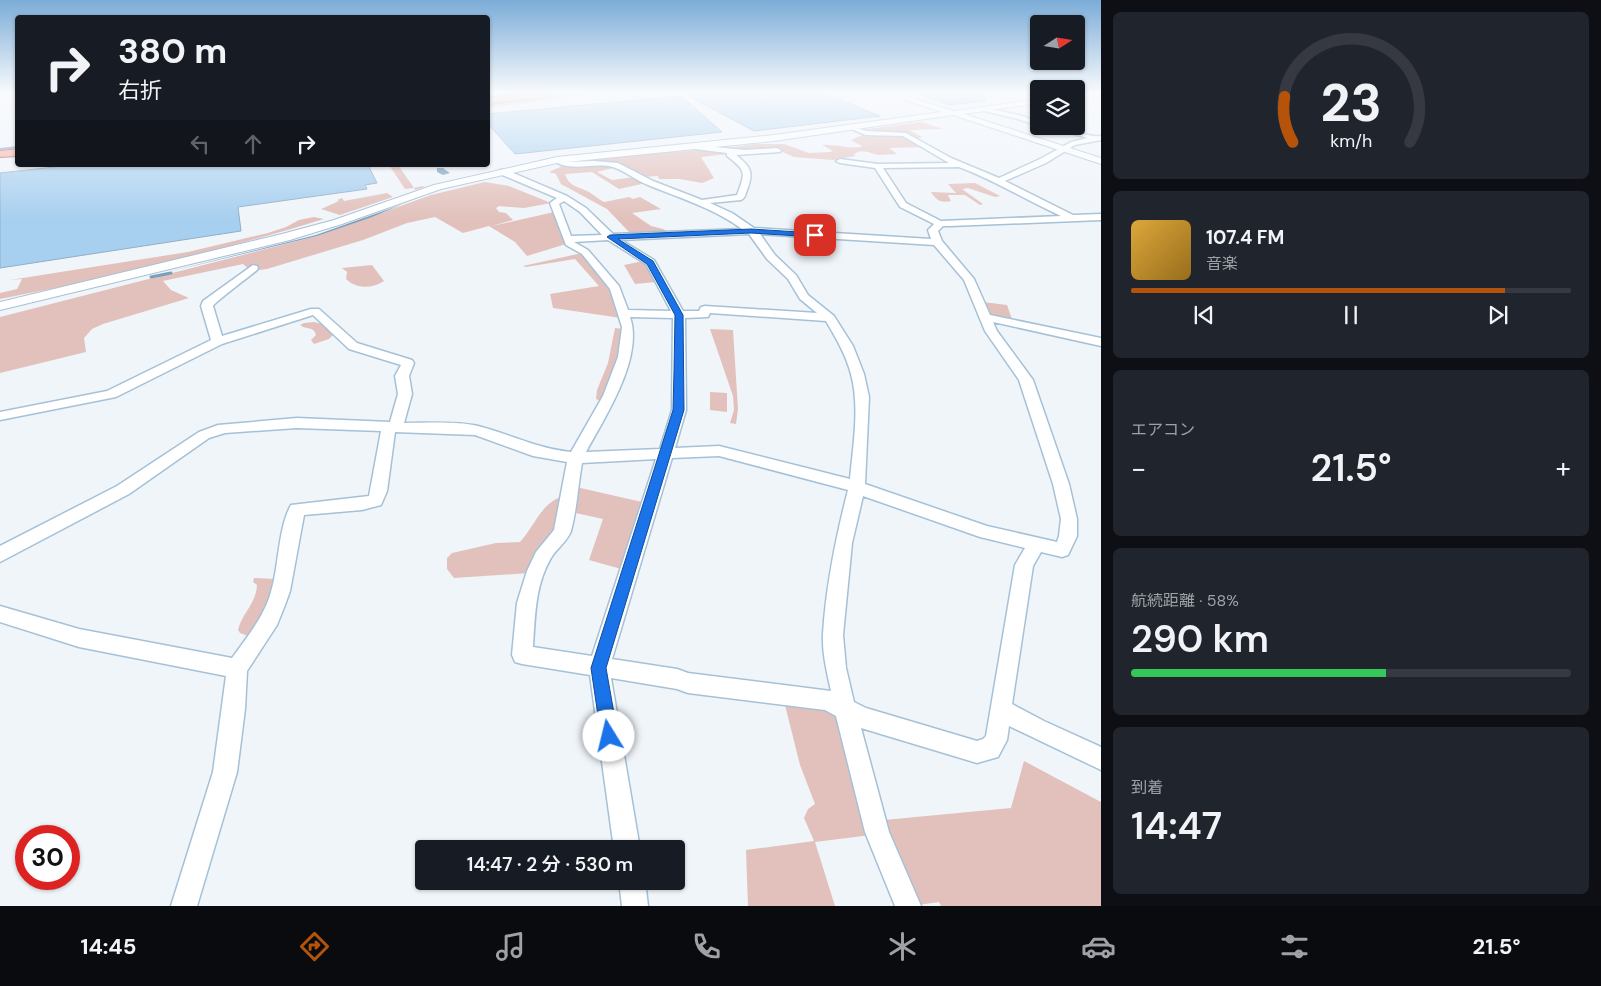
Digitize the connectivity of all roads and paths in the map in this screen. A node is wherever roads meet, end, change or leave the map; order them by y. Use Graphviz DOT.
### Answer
graph roads {
  1 [pos="790,135"];
  2 [pos="906,135"];
  3 [pos="1024,135"];
  4 [pos="1098,138"];
  5 [pos="698,146"];
  6 [pos="1064,148"];
  7 [pos="777,150"];
  8 [pos="15,152"];
  9 [pos="745,152"];
  10 [pos="0,154"];
  11 [pos="557,160"];
  12 [pos="840,161"];
  13 [pos="1101,161"];
  14 [pos="959,165"];
  15 [pos="878,166"];
  16 [pos="497,168"];
  17 [pos="999,181"];
  18 [pos="564,198"];
  19 [pos="701,202"];
  20 [pos="1072,218"];
  21 [pos="1098,219"];
  22 [pos="940,224"];
  23 [pos="751,231"];
  24 [pos="610,237"];
  25 [pos="568,239"];
  26 [pos="937,242"];
  27 [pos="253,268"];
  28 [pos="0,306"];
  29 [pos="624,313"];
  30 [pos="679,315"];
  31 [pos="984,317"];
  32 [pos="830,318"];
  33 [pos="218,341"];
  34 [pos="1101,342"];
  35 [pos="0,416"];
  36 [pos="392,426"];
  37 [pos="666,453"];
  38 [pos="575,458"];
  39 [pos="856,488"];
  40 [pos="1036,544"];
  41 [pos="0,556"];
  42 [pos="0,614"];
  43 [pos="599,668"];
  44 [pos="237,669"];
  45 [pos="846,708"];
  46 [pos="1002,710"];
  47 [pos="1101,759"];
  48 [pos="625,840"];
  49 [pos="633,890"];
  50 [pos="184,906"];
  51 [pos="635,906"];
  52 [pos="908,906"];
  1 -- 5 [label="street"];
  2 -- 14 [label="street"];
  3 -- 6 [label="street"];
  4 -- 6 [label="street"];
  5 -- 9 [label="street"];
  5 -- 11 [label="street"];
  6 -- 13 [label="street"];
  6 -- 17 [label="street"];
  7 -- 9 [label="street"];
  8 -- 10 [label="main road"];
  9 -- 19 [label="street"];
  11 -- 16 [label="street"];
  11 -- 19 [label="street"];
  12 -- 15 [label="street"];
  14 -- 15 [label="street"];
  14 -- 17 [label="street"];
  15 -- 22 [label="street"];
  16 -- 18 [label="street"];
  16 -- 28 [label="street"];
  17 -- 20 [label="street"];
  18 -- 24 [label="street"];
  18 -- 25 [label="street"];
  19 -- 23 [label="street"];
  20 -- 21 [label="street"];
  20 -- 22 [label="street"];
  22 -- 26 [label="street"];
  23 -- 24 [label="street"];
  23 -- 26 [label="street"];
  23 -- 32 [label="street"];
  24 -- 25 [label="street"];
  24 -- 30 [label="street"];
  25 -- 29 [label="street"];
  26 -- 31 [label="street"];
  27 -- 33 [label="street"];
  29 -- 30 [label="street"];
  29 -- 38 [label="street"];
  30 -- 32 [label="street"];
  30 -- 37 [label="street"];
  31 -- 34 [label="street"];
  31 -- 40 [label="street"];
  32 -- 39 [label="street"];
  33 -- 35 [label="street"];
  33 -- 36 [label="street"];
  36 -- 38 [label="street"];
  36 -- 41 [label="street"];
  36 -- 44 [label="street"];
  37 -- 38 [label="street"];
  37 -- 39 [label="street"];
  37 -- 43 [label="street"];
  38 -- 43 [label="street"];
  39 -- 40 [label="street"];
  39 -- 45 [label="street"];
  40 -- 46 [label="street"];
  42 -- 44 [label="street"];
  43 -- 45 [label="street"];
  43 -- 48 [label="street"];
  44 -- 50 [label="street"];
  45 -- 46 [label="street"];
  45 -- 52 [label="street"];
  46 -- 47 [label="street"];
  49 -- 51 [label="street"];
}
